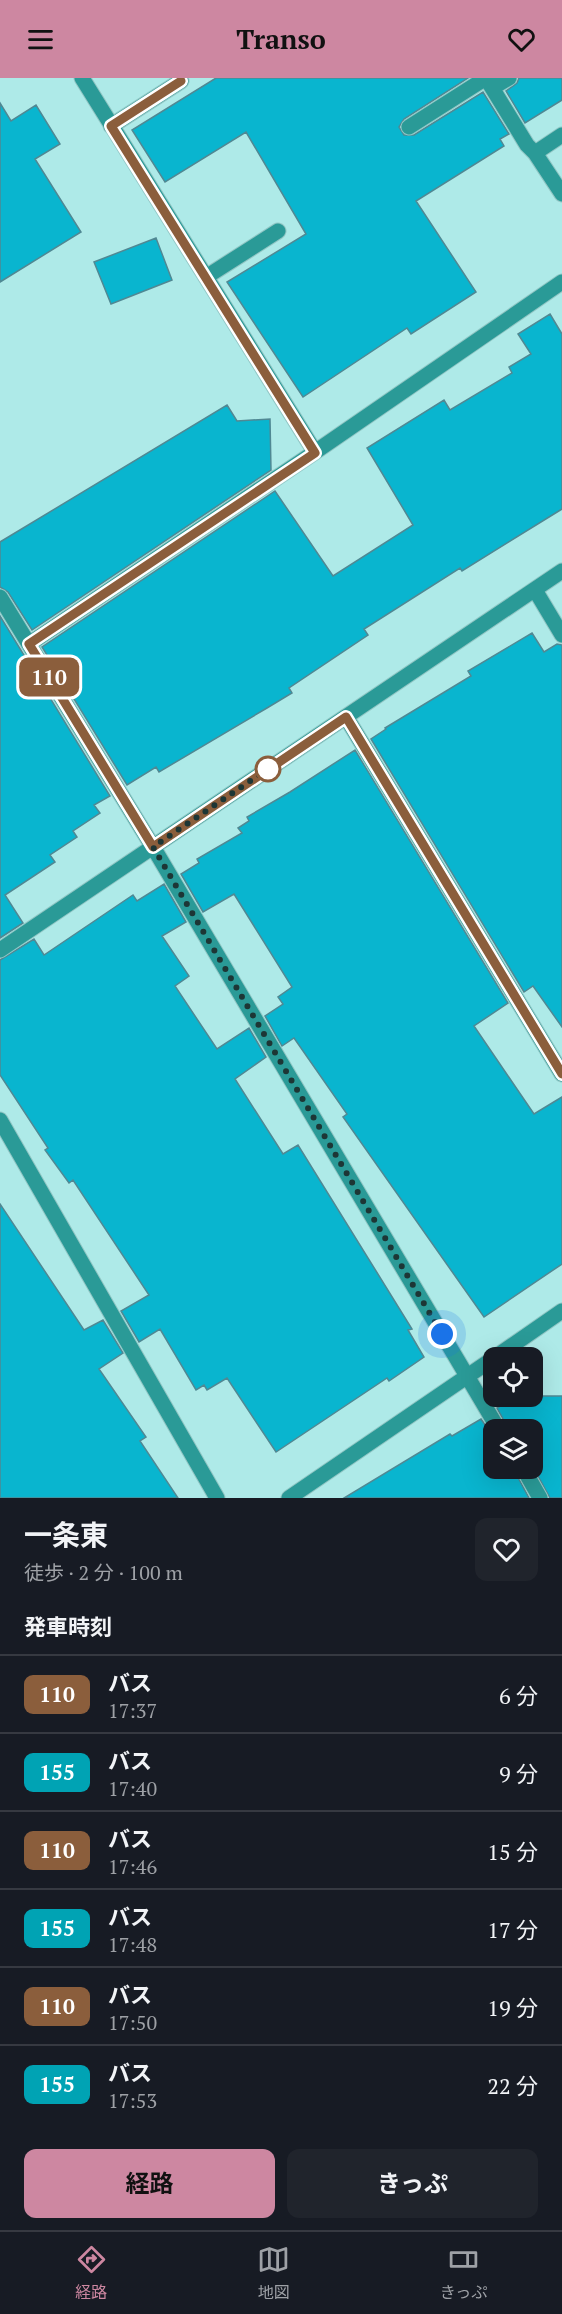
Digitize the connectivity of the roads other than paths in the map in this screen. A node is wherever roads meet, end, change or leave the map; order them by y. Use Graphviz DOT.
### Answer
graph roads {
  1 [pos="82,78"];
  2 [pos="509,78"];
  3 [pos="181,81"];
  4 [pos="488,82"];
  5 [pos="111,126"];
  6 [pos="410,127"];
  7 [pos="562,135"];
  8 [pos="534,153"];
  9 [pos="562,194"];
  10 [pos="278,231"];
  11 [pos="206,277"];
  12 [pos="562,282"];
  13 [pos="315,453"];
  14 [pos="562,571"];
  15 [pos="534,590"];
  16 [pos="0,597"];
  17 [pos="562,635"];
  18 [pos="29,644"];
  19 [pos="346,717"];
  20 [pos="153,847"];
  21 [pos="0,950"];
  22 [pos="562,1074"];
  23 [pos="0,1120"];
  24 [pos="562,1311"];
  25 [pos="510,1347"];
  26 [pos="483,1365"];
  27 [pos="467,1376"];
  28 [pos="492,1419"];
  29 [pos="529,1479"];
  30 [pos="217,1498"];
  31 [pos="289,1498"];
  32 [pos="540,1498"];
  1 -- 5 [label="street"];
  2 -- 4 [label="street"];
  3 -- 5 [label="street"];
  4 -- 6 [label="street"];
  4 -- 8 [label="street"];
  5 -- 11 [label="street"];
  7 -- 8 [label="street"];
  8 -- 9 [label="street"];
  10 -- 11 [label="street"];
  11 -- 13 [label="street"];
  12 -- 13 [label="street"];
  13 -- 18 [label="street"];
  14 -- 15 [label="street"];
  15 -- 17 [label="street"];
  15 -- 19 [label="street"];
  16 -- 18 [label="street"];
  18 -- 20 [label="street"];
  19 -- 20 [label="street"];
  19 -- 22 [label="street"];
  20 -- 21 [label="street"];
  20 -- 27 [label="street"];
  23 -- 30 [label="street"];
  24 -- 25 [label="street"];
  26 -- 27 [label="street"];
  27 -- 28 [label="street"];
  27 -- 31 [label="street"];
  29 -- 32 [label="street"];
}
